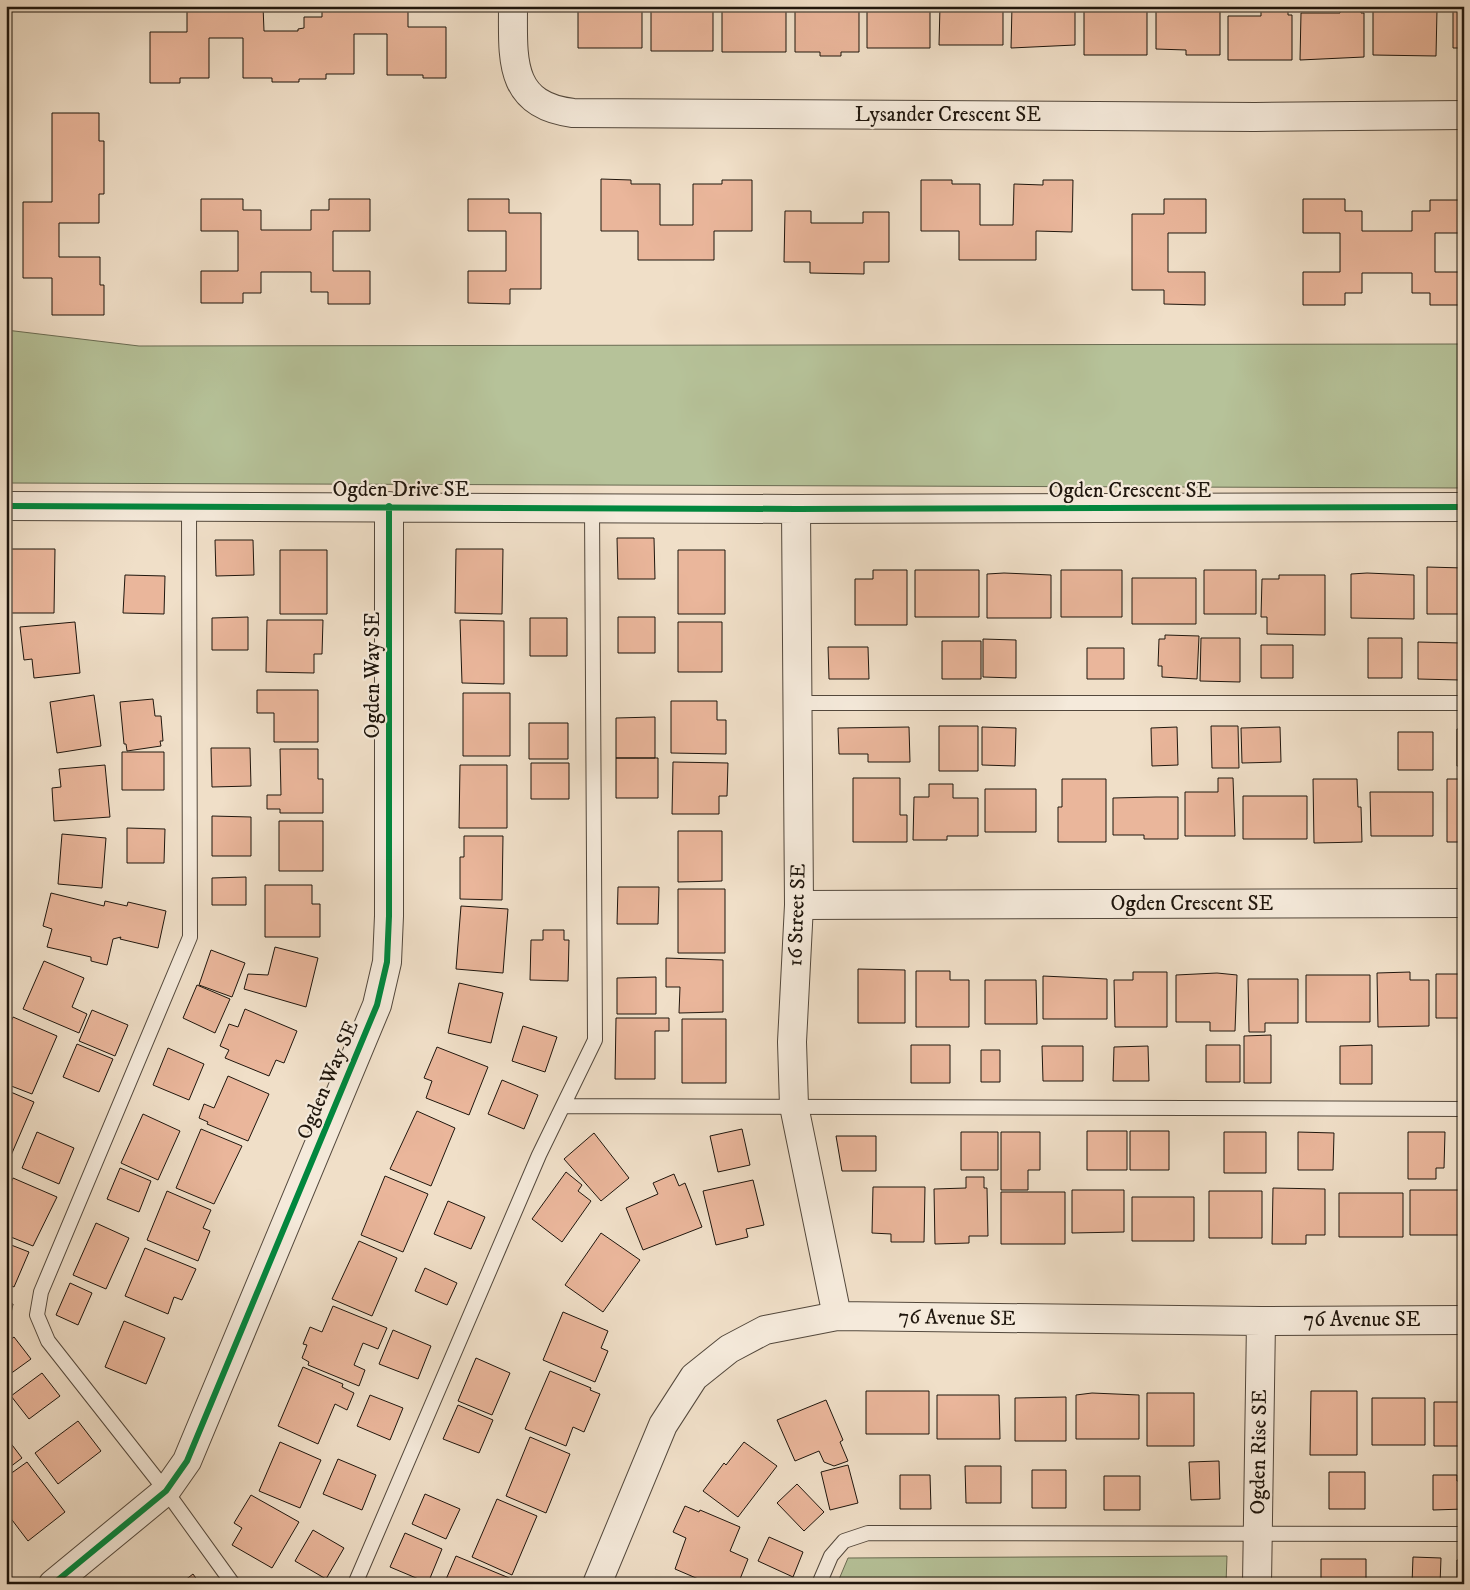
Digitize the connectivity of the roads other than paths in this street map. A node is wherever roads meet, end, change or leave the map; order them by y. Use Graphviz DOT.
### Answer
graph roads {
  1 [pos="513,6"];
  2 [pos="1464,114"];
  3 [pos="6,506"];
  4 [pos="389,506"];
  5 [pos="189,507"];
  6 [pos="592,507"];
  7 [pos="1464,507"];
  8 [pos="796,509"];
  9 [pos="798,703"];
  10 [pos="1464,703"];
  11 [pos="1464,903"];
  12 [pos="799,905"];
  13 [pos="564,1106"];
  14 [pos="794,1106"];
  15 [pos="1464,1109"];
  16 [pos="836,1316"];
  17 [pos="1464,1320"];
  18 [pos="1261,1321"];
  19 [pos="166,1491"];
  20 [pos="1257,1533"];
  21 [pos="1464,1534"];
  22 [pos="53,1584"];
  23 [pos="233,1584"];
  24 [pos="355,1584"];
  25 [pos="597,1584"];
  26 [pos="819,1584"];
  27 [pos="1258,1584"];
  1 -- 2 [label="street, Lysander Crescent SE"];
  3 -- 5 [label="street, Ogden Drive SE"];
  4 -- 5 [label="street, Ogden Drive SE"];
  4 -- 6 [label="street, Ogden Drive SE"];
  4 -- 19 [label="street, Ogden Way SE"];
  5 -- 19 [label="lane"];
  6 -- 8 [label="street, Ogden Drive SE"];
  6 -- 13 [label="lane"];
  7 -- 8 [label="street, Ogden Crescent SE"];
  8 -- 9 [label="street, 16 Street SE"];
  9 -- 10 [label="lane"];
  9 -- 12 [label="street, 16 Street SE"];
  11 -- 12 [label="street, Ogden Crescent SE"];
  12 -- 14 [label="street, 16 Street SE"];
  13 -- 14 [label="lane"];
  13 -- 24 [label="lane"];
  14 -- 15 [label="lane"];
  14 -- 16 [label="street, 16 Street SE"];
  16 -- 18 [label="street, 76 Avenue SE"];
  16 -- 25 [label="street, 76 Avenue SE"];
  17 -- 18 [label="street, 76 Avenue SE"];
  18 -- 20 [label="street, Ogden Rise SE"];
  19 -- 22 [label="street, Ogden Way SE"];
  19 -- 23 [label="lane"];
  20 -- 21 [label="lane"];
  20 -- 26 [label="lane"];
  20 -- 27 [label="street, Ogden Rise SE"];
}
